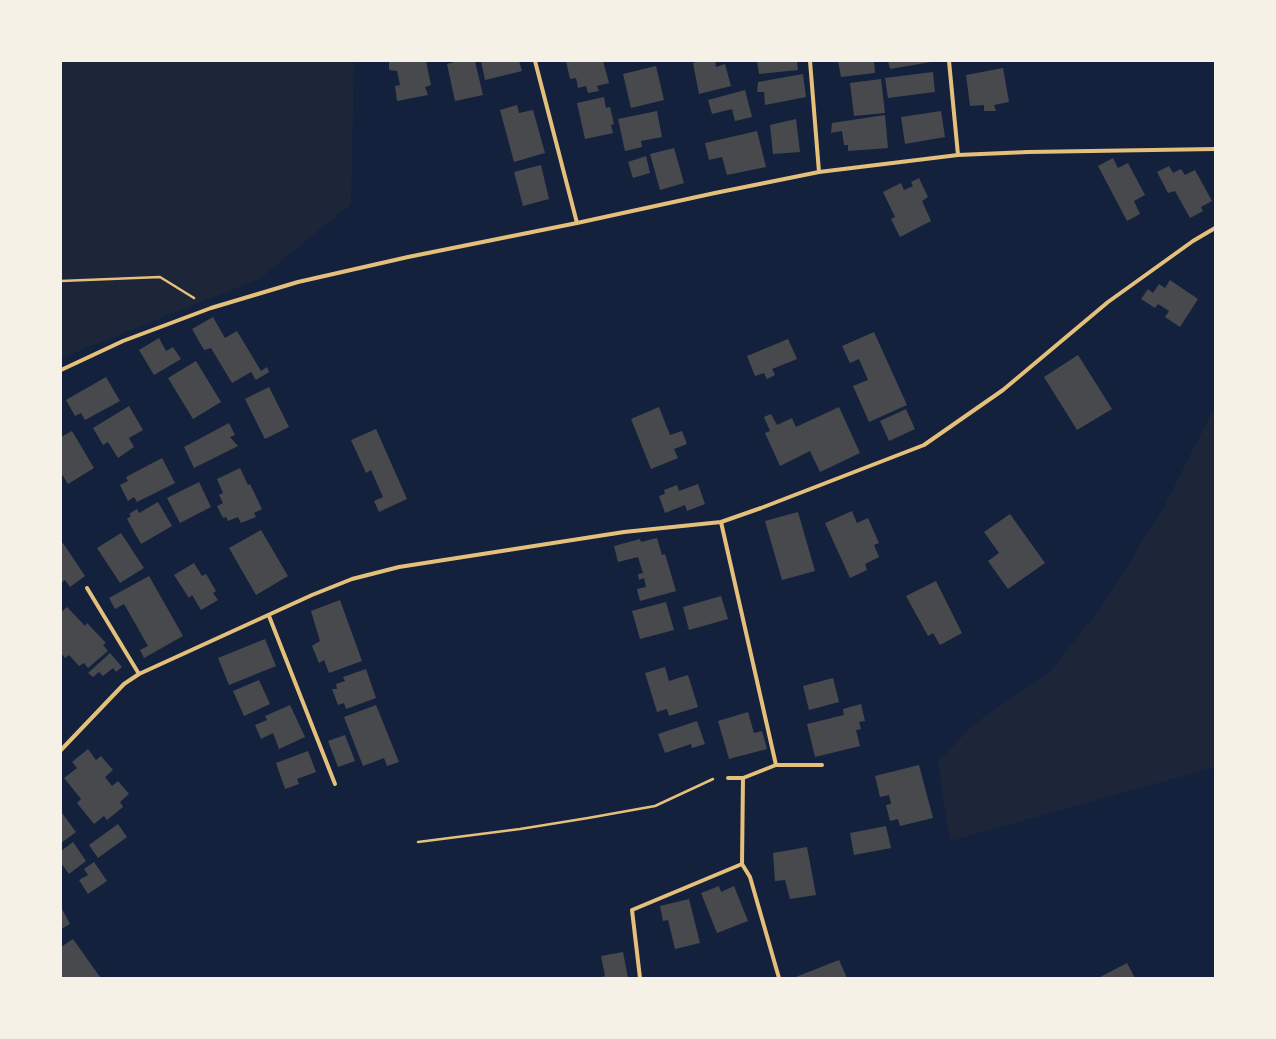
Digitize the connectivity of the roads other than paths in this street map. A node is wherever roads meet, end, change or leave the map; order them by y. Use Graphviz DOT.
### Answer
graph roads {
  1 [pos="536,61"];
  2 [pos="810,61"];
  3 [pos="949,61"];
  4 [pos="1215,149"];
  5 [pos="958,155"];
  6 [pos="819,172"];
  7 [pos="577,223"];
  8 [pos="1215,228"];
  9 [pos="61,370"];
  10 [pos="721,522"];
  11 [pos="87,588"];
  12 [pos="269,616"];
  13 [pos="139,674"];
  14 [pos="61,750"];
  15 [pos="776,765"];
  16 [pos="822,765"];
  17 [pos="728,778"];
  18 [pos="743,778"];
  19 [pos="336,784"];
  20 [pos="742,864"];
  21 [pos="640,978"];
  22 [pos="779,978"];
  1 -- 7 [label="street"];
  2 -- 6 [label="street"];
  3 -- 5 [label="street"];
  4 -- 5 [label="street"];
  5 -- 6 [label="street"];
  6 -- 7 [label="street"];
  7 -- 9 [label="street"];
  8 -- 10 [label="street"];
  10 -- 12 [label="street"];
  10 -- 15 [label="street"];
  11 -- 13 [label="street"];
  12 -- 13 [label="street"];
  12 -- 19 [label="street"];
  13 -- 14 [label="street"];
  15 -- 16 [label="street"];
  15 -- 18 [label="street"];
  17 -- 18 [label="street"];
  18 -- 20 [label="street"];
  20 -- 21 [label="street"];
  20 -- 22 [label="street"];
}
